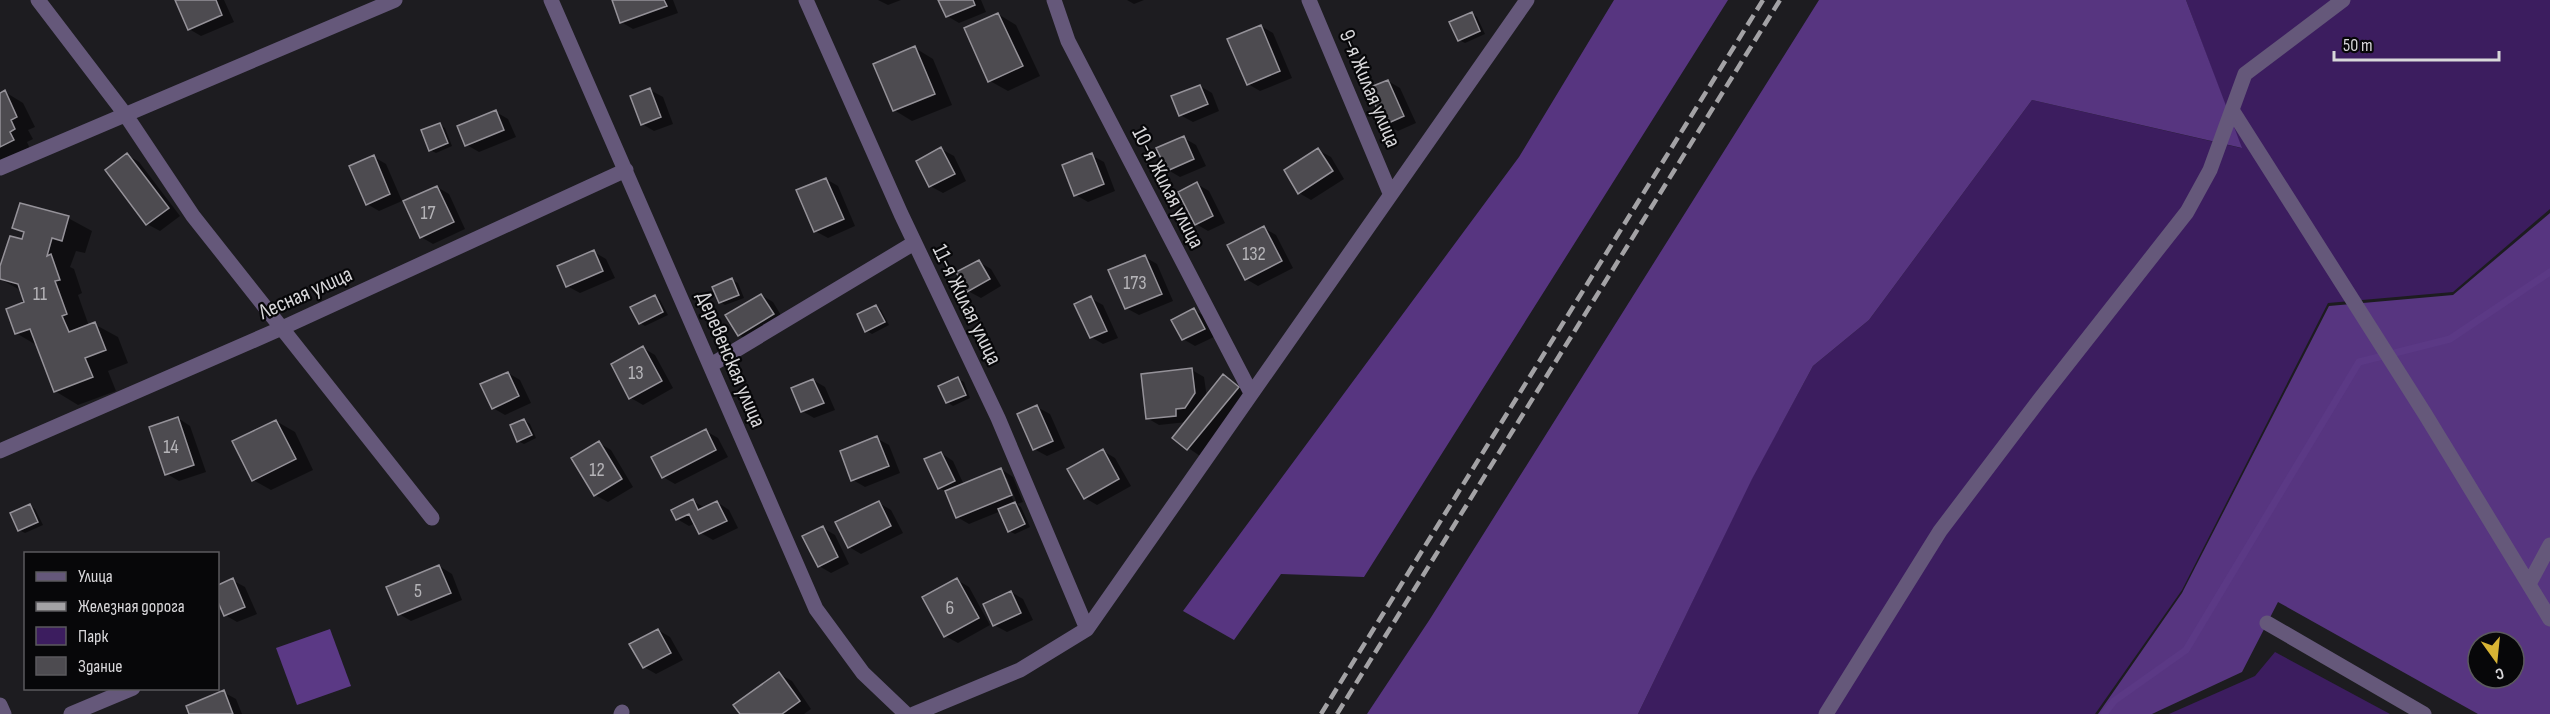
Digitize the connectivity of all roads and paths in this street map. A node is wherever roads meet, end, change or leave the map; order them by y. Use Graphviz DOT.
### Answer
graph roads {
  1 [pos="38,0"];
  2 [pos="395,0"];
  3 [pos="551,0"];
  4 [pos="806,0"];
  5 [pos="1054,0"];
  6 [pos="1309,0"];
  7 [pos="1527,0"];
  8 [pos="2343,0"];
  9 [pos="2232,110"];
  10 [pos="125,114"];
  11 [pos="0,168"];
  12 [pos="626,170"];
  13 [pos="1390,193"];
  14 [pos="914,243"];
  15 [pos="282,328"];
  16 [pos="711,365"];
  17 [pos="1251,393"];
  18 [pos="0,451"];
  19 [pos="432,518"];
  20 [pos="2550,545"];
  21 [pos="2529,584"];
  22 [pos="2550,619"];
  23 [pos="2267,623"];
  24 [pos="1088,629"];
  25 [pos="128,690"];
  26 [pos="0,705"];
  27 [pos="4,714"];
  28 [pos="71,714"];
  29 [pos="906,714"];
  30 [pos="914,714"];
  31 [pos="1826,714"];
  32 [pos="2424,714"];
  1 -- 10 [label="street"];
  2 -- 10 [label="street"];
  3 -- 12 [label="street, Деревенская улица"];
  4 -- 14 [label="street, 11-я Жилая улица"];
  5 -- 17 [label="street, 10-я Жилая улица"];
  6 -- 13 [label="street, 9-я Жилая улица"];
  7 -- 13 [label="street"];
  8 -- 9 [label="street"];
  9 -- 21 [label="street"];
  9 -- 31 [label="street"];
  10 -- 11 [label="street"];
  10 -- 15 [label="street"];
  12 -- 15 [label="street, Лесная улица"];
  12 -- 16 [label="street, Деревенская улица"];
  13 -- 17 [label="street"];
  14 -- 16 [label="street"];
  14 -- 24 [label="street, 11-я Жилая улица"];
  15 -- 18 [label="street, Лесная улица"];
  15 -- 19 [label="street"];
  16 -- 29 [label="street, Деревенская улица"];
  17 -- 24 [label="street"];
  20 -- 21 [label="street"];
  21 -- 22 [label="street"];
  23 -- 32 [label="street"];
  24 -- 30 [label="street"];
  25 -- 28 [label="street"];
  26 -- 27 [label="street"];
}
